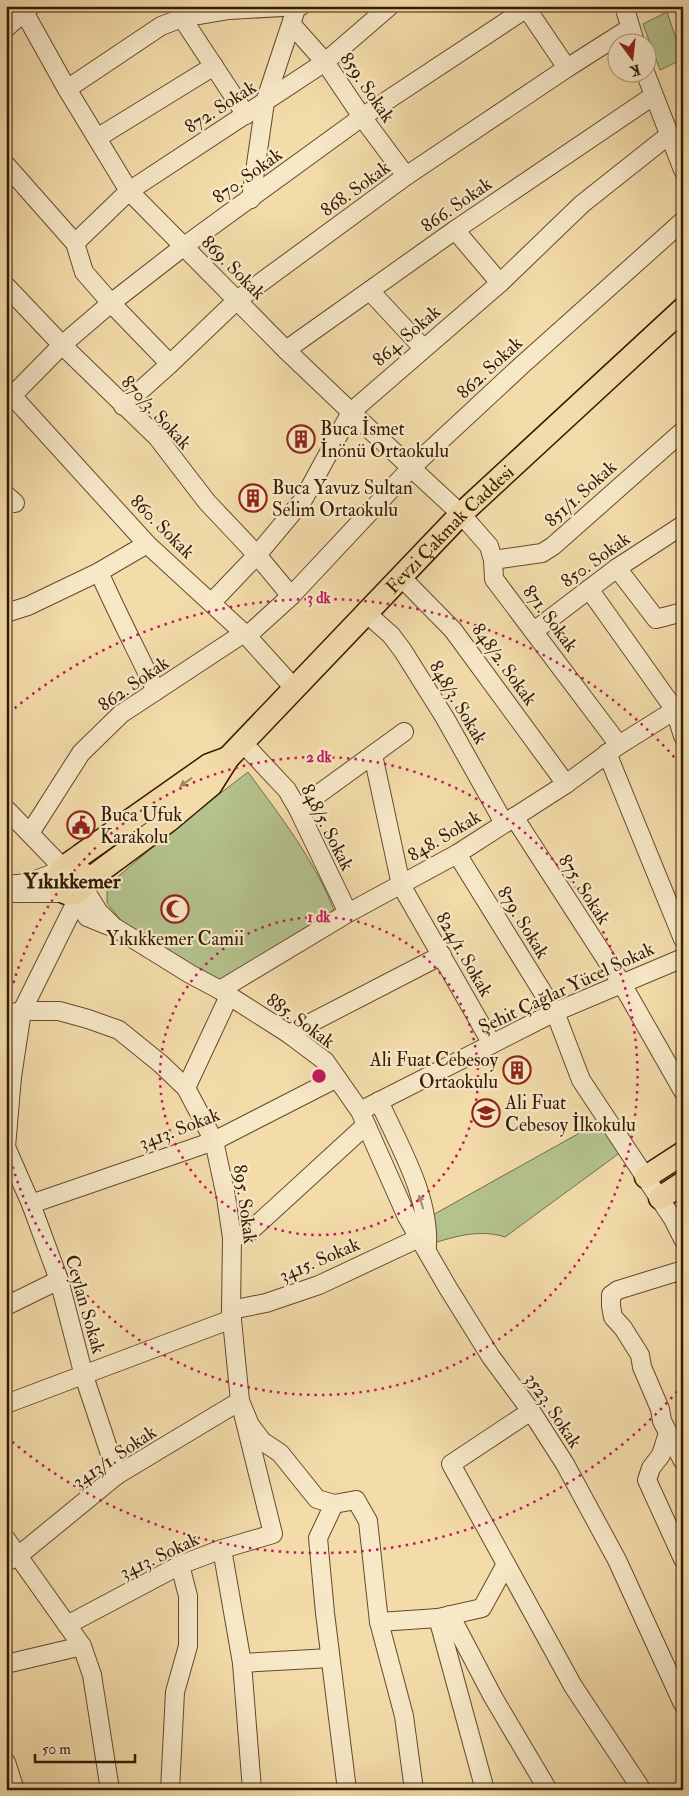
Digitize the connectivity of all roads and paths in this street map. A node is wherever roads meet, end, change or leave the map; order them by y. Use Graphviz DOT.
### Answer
graph roads {
  1 [pos="301,6"];
  2 [pos="390,6"];
  3 [pos="624,6"];
  4 [pos="297,7"];
  5 [pos="527,7"];
  6 [pos="26,8"];
  7 [pos="229,8"];
  8 [pos="182,18"];
  9 [pos="292,26"];
  10 [pos="6,28"];
  11 [pos="631,32"];
  12 [pos="606,48"];
  13 [pos="325,62"];
  14 [pos="214,66"];
  15 [pos="567,68"];
  16 [pos="648,82"];
  17 [pos="67,89"];
  18 [pos="653,96"];
  19 [pos="265,102"];
  20 [pos="246,115"];
  21 [pos="362,117"];
  22 [pos="669,135"];
  23 [pos="97,138"];
  24 [pos="7,166"];
  25 [pos="683,170"];
  26 [pos="406,176"];
  27 [pos="129,191"];
  28 [pos="251,199"];
  29 [pos="683,221"];
  30 [pos="454,230"];
  31 [pos="75,243"];
  32 [pos="183,246"];
  33 [pos="500,283"];
  34 [pos="6,286"];
  35 [pos="370,290"];
  36 [pos="237,300"];
  37 [pos="110,303"];
  38 [pos="683,309"];
  39 [pos="62,345"];
  40 [pos="423,348"];
  41 [pos="286,350"];
  42 [pos="170,364"];
  43 [pos="8,396"];
  44 [pos="123,406"];
  45 [pos="351,412"];
  46 [pos="683,430"];
  47 [pos="411,468"];
  48 [pos="461,514"];
  49 [pos="683,525"];
  50 [pos="147,544"];
  51 [pos="257,555"];
  52 [pos="493,560"];
  53 [pos="617,568"];
  54 [pos="99,572"];
  55 [pos="401,577"];
  56 [pos="589,589"];
  57 [pos="291,596"];
  58 [pos="212,602"];
  59 [pos="683,612"];
  60 [pos="6,613"];
  61 [pos="366,613"];
  62 [pos="534,631"];
  63 [pos="245,635"];
  64 [pos="294,688"];
  65 [pos="156,691"];
  66 [pos="679,707"];
  67 [pos="404,732"];
  68 [pos="683,736"];
  69 [pos="613,749"];
  70 [pos="235,750"];
  71 [pos="373,755"];
  72 [pos="566,784"];
  73 [pos="6,809"];
  74 [pos="298,809"];
  75 [pos="509,820"];
  76 [pos="30,833"];
  77 [pos="457,854"];
  78 [pos="64,869"];
  79 [pos="401,884"];
  80 [pos="6,885"];
  81 [pos="6,893"];
  82 [pos="75,893"];
  83 [pos="348,913"];
  84 [pos="683,940"];
  85 [pos="442,955"];
  86 [pos="683,958"];
  87 [pos="622,984"];
  88 [pos="225,993"];
  89 [pos="555,1012"];
  90 [pos="14,1013"];
  91 [pos="290,1034"];
  92 [pos="492,1044"];
  93 [pos="337,1078"];
  94 [pos="9,1082"];
  95 [pos="186,1088"];
  96 [pos="683,1091"];
  97 [pos="379,1101"];
  98 [pos="363,1118"];
  99 [pos="214,1141"];
  100 [pos="6,1147"];
  101 [pos="376,1148"];
  102 [pos="683,1153"];
  103 [pos="646,1177"];
  104 [pos="683,1182"];
  105 [pos="660,1198"];
  106 [pos="31,1204"];
  107 [pos="232,1238"];
  108 [pos="683,1239"];
  109 [pos="423,1244"];
  110 [pos="683,1270"];
  111 [pos="59,1280"];
  112 [pos="6,1306"];
  113 [pos="232,1314"];
  114 [pos="84,1376"];
  115 [pos="240,1401"];
  116 [pos="6,1404"];
  117 [pos="531,1411"];
  118 [pos="668,1434"];
  119 [pos="680,1455"];
  120 [pos="117,1475"];
  121 [pos="334,1504"];
  122 [pos="273,1534"];
  123 [pos="6,1539"];
  124 [pos="222,1549"];
  125 [pos="12,1559"];
  126 [pos="683,1559"];
  127 [pos="506,1564"];
  128 [pos="180,1566"];
  129 [pos="444,1616"];
  130 [pos="380,1622"];
  131 [pos="67,1625"];
  132 [pos="82,1646"];
  133 [pos="330,1658"];
  134 [pos="242,1663"];
  135 [pos="6,1664"];
  136 [pos="683,1704"];
  137 [pos="6,1762"];
  138 [pos="15,1790"];
  139 [pos="110,1790"];
  140 [pos="170,1790"];
  141 [pos="252,1790"];
  142 [pos="347,1790"];
  143 [pos="414,1790"];
  144 [pos="485,1790"];
  145 [pos="548,1790"];
  146 [pos="642,1790"];
  1 -- 4 [label="street"];
  2 -- 13 [label="street, 872. Sokak"];
  3 -- 11 [label="street"];
  4 -- 7 [label="street"];
  4 -- 9 [label="street"];
  5 -- 15 [label="street"];
  5 -- 21 [label="street, 870. Sokak"];
  6 -- 10 [label="street"];
  6 -- 17 [label="street, 869. Sokak"];
  7 -- 8 [label="street"];
  8 -- 14 [label="street"];
  8 -- 17 [label="street"];
  9 -- 13 [label="street, 859. Sokak"];
  9 -- 19 [label="street"];
  12 -- 15 [label="street, 868. Sokak"];
  13 -- 19 [label="street, 872. Sokak"];
  13 -- 21 [label="street, 859. Sokak"];
  14 -- 20 [label="street"];
  14 -- 23 [label="street"];
  15 -- 26 [label="street, 868. Sokak"];
  16 -- 18 [label="street"];
  17 -- 23 [label="street, 869. Sokak"];
  18 -- 22 [label="street"];
  18 -- 30 [label="street, 866. Sokak"];
  19 -- 20 [label="street, 872. Sokak"];
  19 -- 28 [label="street"];
  20 -- 27 [label="street, 872. Sokak"];
  21 -- 26 [label="street, 859. Sokak"];
  21 -- 28 [label="street, 870. Sokak"];
  22 -- 25 [label="street"];
  22 -- 33 [label="street, 864. Sokak"];
  23 -- 27 [label="street, 869. Sokak"];
  24 -- 31 [label="street"];
  26 -- 36 [label="street, 868. Sokak"];
  27 -- 31 [label="street, 872. Sokak"];
  27 -- 32 [label="street, 869. Sokak"];
  28 -- 32 [label="street, 870. Sokak"];
  29 -- 47 [label="street, 862. Sokak"];
  30 -- 33 [label="street"];
  30 -- 35 [label="street, 866. Sokak"];
  31 -- 37 [label="street"];
  32 -- 36 [label="street, 869. Sokak"];
  32 -- 37 [label="street, 870. Sokak"];
  33 -- 40 [label="street, 864. Sokak"];
  34 -- 39 [label="street, 870/3. Sokak"];
  35 -- 40 [label="street"];
  35 -- 41 [label="street, 866. Sokak"];
  36 -- 41 [label="street, 869. Sokak"];
  36 -- 42 [label="street, 868. Sokak"];
  37 -- 39 [label="street, 870. Sokak"];
  37 -- 42 [label="street"];
  38 -- 48 [label="main road, Fevzi Çakmak Caddesi"];
  39 -- 43 [label="street, 870. Sokak"];
  39 -- 44 [label="street, 870/3. Sokak"];
  40 -- 45 [label="street, 864. Sokak"];
  41 -- 45 [label="street, 869. Sokak"];
  42 -- 44 [label="street, 868. Sokak"];
  43 -- 50 [label="street, 860. Sokak"];
  44 -- 51 [label="street, 870/3. Sokak"];
  45 -- 47 [label="street, 869. Sokak"];
  45 -- 51 [label="street, 864. Sokak"];
  46 -- 52 [label="street, 851/1. Sokak"];
  47 -- 48 [label="street, 869. Sokak"];
  47 -- 57 [label="street, 862. Sokak"];
  48 -- 52 [label="street, 871. Sokak"];
  48 -- 55 [label="main road, Fevzi Çakmak Caddesi"];
  49 -- 53 [label="street, 850. Sokak"];
  50 -- 54 [label="street"];
  50 -- 58 [label="street, 860. Sokak"];
  51 -- 57 [label="street, 870/3. Sokak"];
  51 -- 58 [label="street, 864. Sokak"];
  52 -- 62 [label="street, 871. Sokak"];
  53 -- 56 [label="street, 850. Sokak"];
  53 -- 59 [label="street"];
  54 -- 60 [label="street"];
  54 -- 65 [label="street"];
  55 -- 61 [label="main road, Fevzi Çakmak Caddesi"];
  55 -- 72 [label="street, 848/2. Sokak"];
  56 -- 62 [label="street, 850. Sokak"];
  56 -- 66 [label="street"];
  57 -- 63 [label="street, 862. Sokak"];
  58 -- 63 [label="street, 860. Sokak"];
  61 -- 64 [label="main road, Fevzi Çakmak Caddesi"];
  61 -- 75 [label="street, 848/3. Sokak"];
  62 -- 69 [label="street, 871. Sokak"];
  63 -- 64 [label="street, 860. Sokak"];
  63 -- 65 [label="street, 862. Sokak"];
  64 -- 70 [label="main road, Fevzi Çakmak Caddesi"];
  65 -- 76 [label="street, 862. Sokak"];
  66 -- 68 [label="street"];
  66 -- 69 [label="street, 848. Sokak"];
  67 -- 71 [label="street"];
  69 -- 72 [label="street, 848. Sokak"];
  69 -- 84 [label="street, 871. Sokak"];
  70 -- 74 [label="street, 848/5. Sokak"];
  70 -- 78 [label="main road, Fevzi Çakmak Caddesi, one-way"];
  70 -- 82 [label="main road, Fevzi Çakmak Caddesi"];
  71 -- 74 [label="street"];
  71 -- 79 [label="street, 824/1. Sokak"];
  72 -- 75 [label="street, 848. Sokak"];
  73 -- 76 [label="street"];
  74 -- 83 [label="street, 848/5. Sokak"];
  75 -- 77 [label="street, 848. Sokak"];
  75 -- 87 [label="street, 875. Sokak"];
  76 -- 78 [label="street"];
  77 -- 79 [label="street, 848. Sokak"];
  77 -- 89 [label="street, 879. Sokak"];
  78 -- 80 [label="street, Fevzi Çakmak Caddesi"];
  78 -- 82 [label="main road"];
  79 -- 83 [label="street, 848. Sokak"];
  79 -- 85 [label="street, 824/1. Sokak"];
  81 -- 82 [label="street"];
  82 -- 88 [label="street, 885. Sokak"];
  82 -- 90 [label="street"];
  83 -- 88 [label="street, 848. Sokak"];
  85 -- 91 [label="street"];
  85 -- 92 [label="street, 824/1. Sokak"];
  86 -- 87 [label="street, Şehit Çağlar Yücel Sokak"];
  87 -- 89 [label="street, Şehit Çağlar Yücel Sokak"];
  87 -- 96 [label="street, 875. Sokak"];
  88 -- 91 [label="street, 885. Sokak"];
  88 -- 95 [label="street"];
  89 -- 92 [label="street, Şehit Çağlar Yücel Sokak"];
  89 -- 103 [label="street, 879. Sokak"];
  90 -- 94 [label="street"];
  90 -- 95 [label="street, 895. Sokak"];
  91 -- 93 [label="street, 885. Sokak"];
  92 -- 97 [label="street, Şehit Çağlar Yücel Sokak"];
  93 -- 98 [label="street, 885. Sokak"];
  93 -- 99 [label="street, 3413. Sokak"];
  94 -- 100 [label="street"];
  95 -- 99 [label="street, 895. Sokak"];
  97 -- 98 [label="street, Şehit Çağlar Yücel Sokak"];
  109 -- 97 [label="street, one-way"];
  98 -- 101 [label="street, 885. Sokak"];
  98 -- 107 [label="street, Şehit Çağlar Yücel Sokak"];
  99 -- 106 [label="street, 3413. Sokak"];
  99 -- 107 [label="street, 895. Sokak"];
  100 -- 106 [label="street, Ceylan Sokak"];
  101 -- 109 [label="street, 3523. Sokak"];
  102 -- 103 [label="main road"];
  103 -- 105 [label="street, 879. Sokak"];
  104 -- 105 [label="main road"];
  105 -- 108 [label="street, 879. Sokak"];
  106 -- 111 [label="street, Ceylan Sokak"];
  107 -- 113 [label="street, 895. Sokak"];
  109 -- 113 [label="street, 3415. Sokak"];
  109 -- 117 [label="street, 3523. Sokak"];
  110 -- 118 [label="street"];
  111 -- 112 [label="street"];
  111 -- 114 [label="street, Ceylan Sokak"];
  113 -- 114 [label="street, 3415. Sokak"];
  113 -- 115 [label="street, 895. Sokak"];
  114 -- 116 [label="street, 3415. Sokak"];
  114 -- 120 [label="street, Ceylan Sokak"];
  115 -- 120 [label="street, 3413/1. Sokak"];
  115 -- 121 [label="street"];
  115 -- 122 [label="street, 895. Sokak"];
  117 -- 127 [label="street"];
  117 -- 136 [label="street, 3523. Sokak"];
  118 -- 119 [label="street"];
  118 -- 126 [label="street"];
  120 -- 125 [label="street, 3413/1. Sokak"];
  121 -- 130 [label="street"];
  121 -- 133 [label="street"];
  122 -- 124 [label="street, 3413. Sokak"];
  123 -- 125 [label="street"];
  124 -- 128 [label="street, 3413. Sokak"];
  124 -- 134 [label="street"];
  125 -- 131 [label="street"];
  127 -- 129 [label="street"];
  127 -- 146 [label="street"];
  128 -- 131 [label="street, 3413. Sokak"];
  128 -- 140 [label="street"];
  129 -- 130 [label="street"];
  129 -- 144 [label="street"];
  129 -- 145 [label="street"];
  130 -- 143 [label="street"];
  131 -- 132 [label="street"];
  132 -- 135 [label="street"];
  132 -- 139 [label="street"];
  133 -- 134 [label="street"];
  133 -- 142 [label="street"];
  134 -- 141 [label="street"];
  137 -- 138 [label="street"];
}
